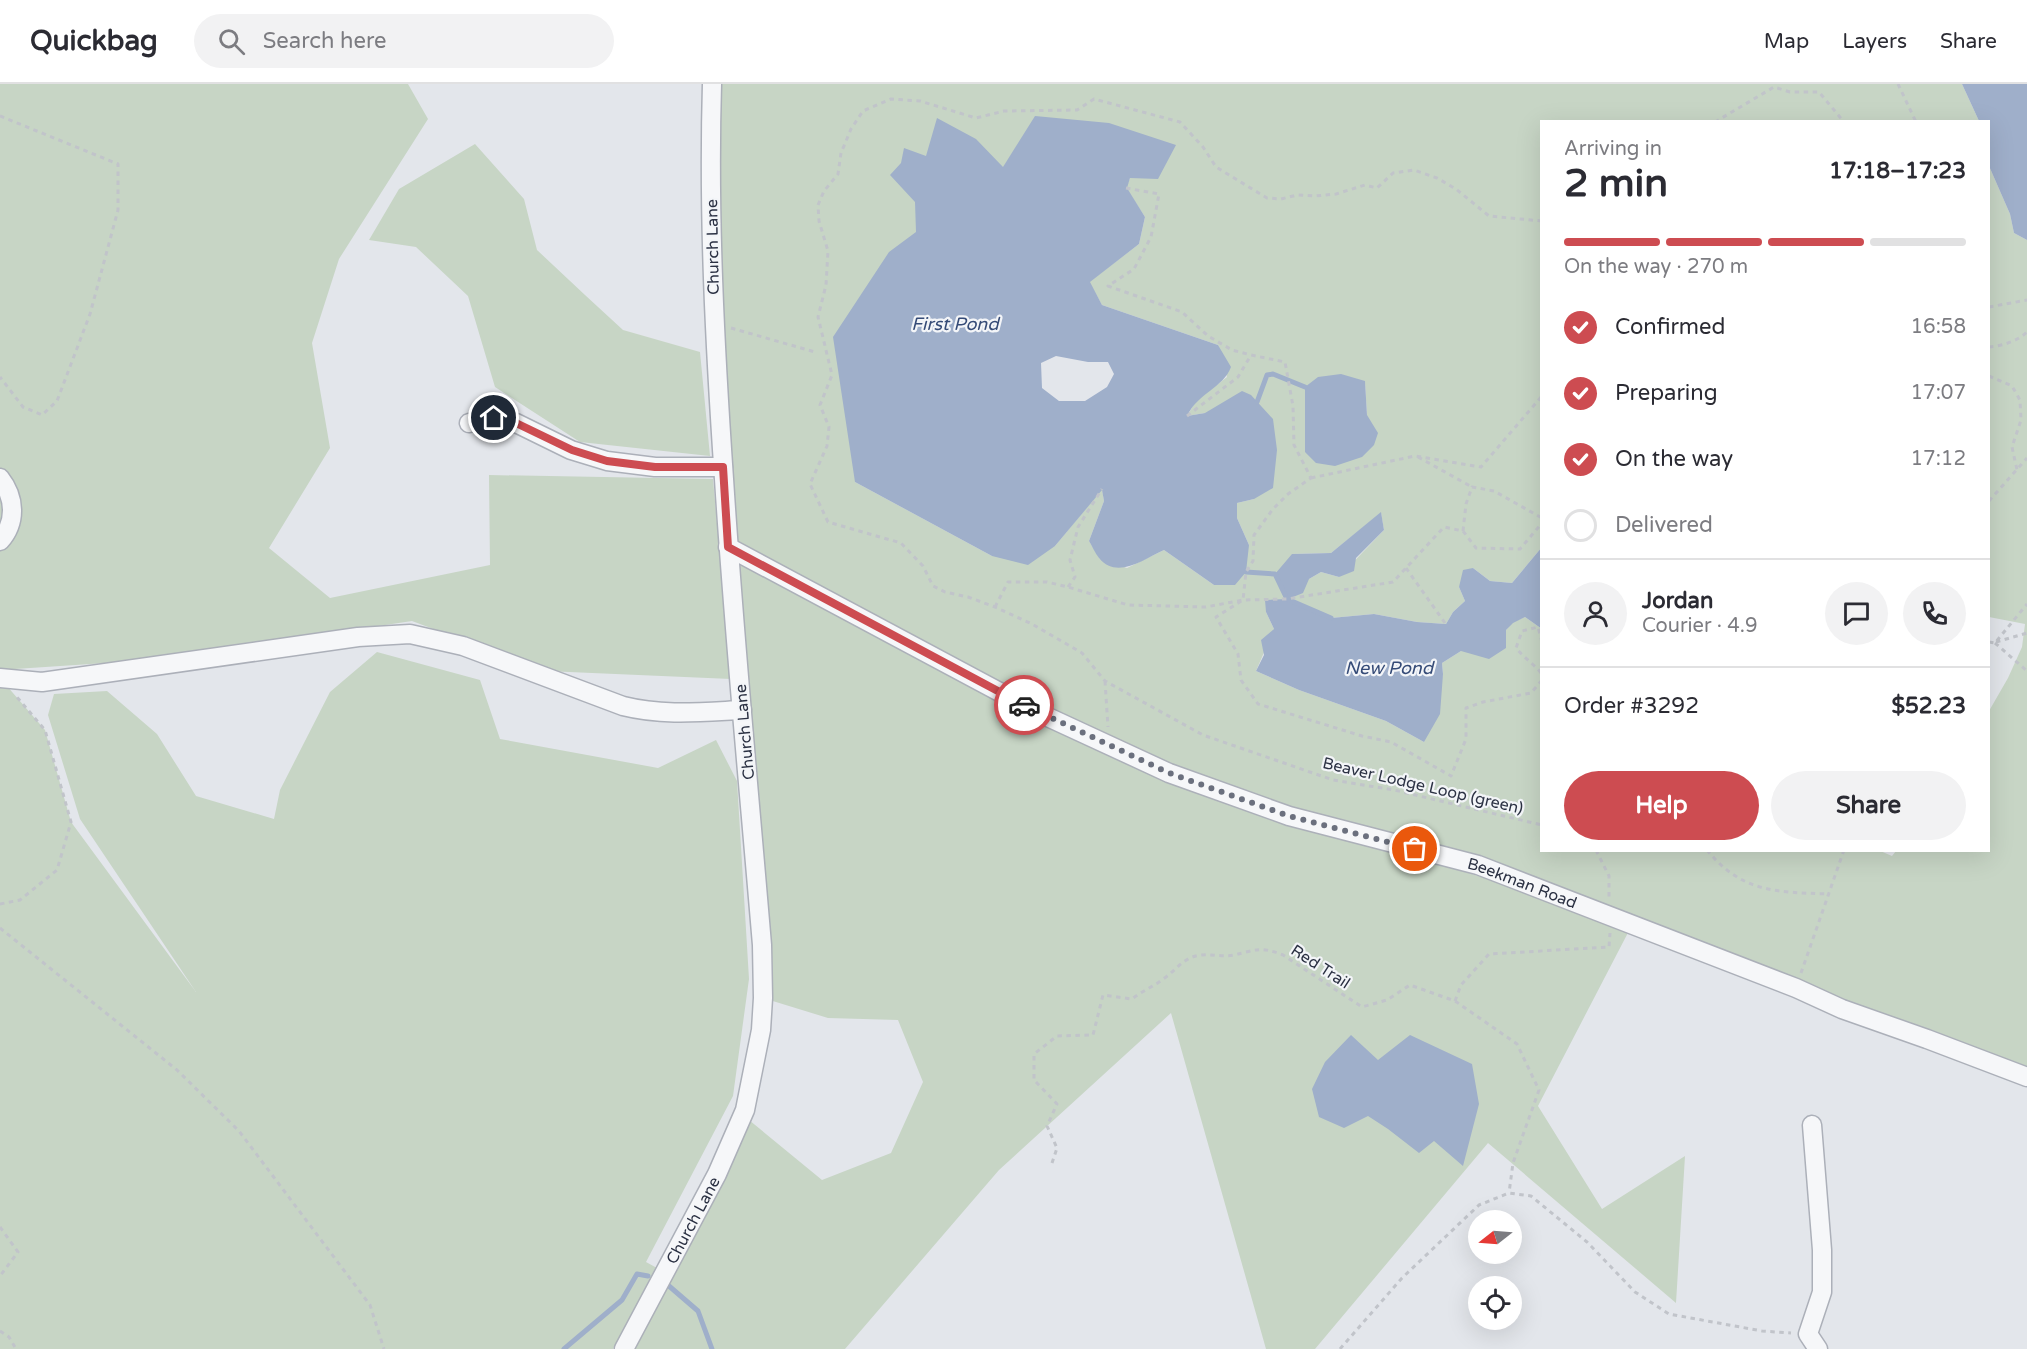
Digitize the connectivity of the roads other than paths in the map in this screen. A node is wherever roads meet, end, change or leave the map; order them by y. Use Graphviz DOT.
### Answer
graph roads {
  1 [pos="712,84"];
  2 [pos="468,423"];
  3 [pos="723,467"];
  4 [pos="0,478"];
  5 [pos="0,541"];
  6 [pos="728,547"];
  7 [pos="1,679"];
  8 [pos="742,710"];
  9 [pos="2027,1077"];
  10 [pos="1812,1125"];
  11 [pos="1813,1342"];
  12 [pos="624,1349"];
  1 -- 3 [label="street, Church Lane"];
  2 -- 3 [label="street"];
  3 -- 6 [label="street, Church Lane"];
  4 -- 5 [label="street"];
  6 -- 8 [label="street, Church Lane"];
  6 -- 9 [label="street, Beekman Road"];
  7 -- 8 [label="street"];
  8 -- 12 [label="street, Church Lane"];
  10 -- 11 [label="street"];
}
